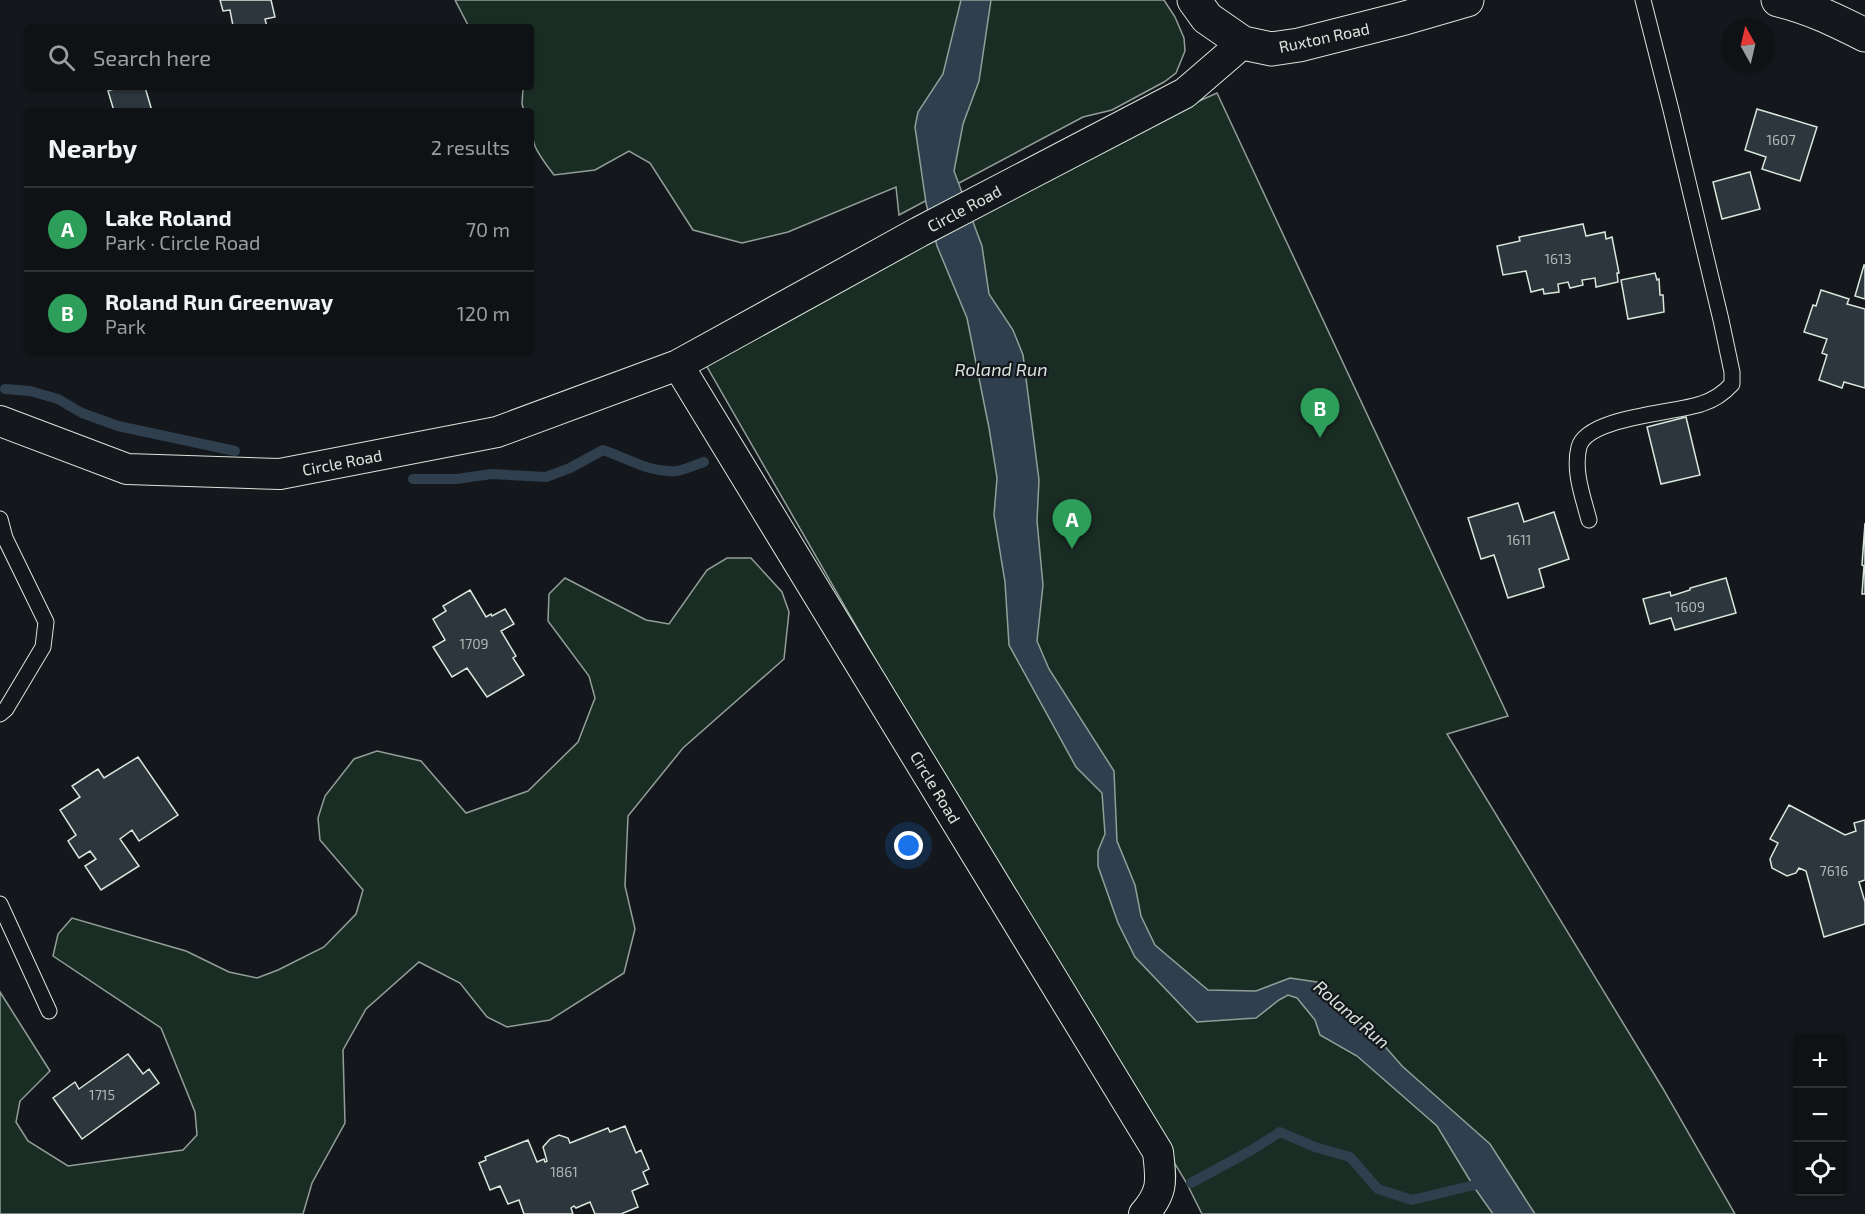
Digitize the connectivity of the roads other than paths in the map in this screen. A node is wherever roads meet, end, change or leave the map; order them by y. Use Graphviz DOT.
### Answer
graph roads {
  1 [pos="1194,0"];
  2 [pos="1467,0"];
  3 [pos="1643,0"];
  4 [pos="1778,0"];
  5 [pos="1865,35"];
  6 [pos="1243,43"];
  7 [pos="678,365"];
  8 [pos="0,421"];
  9 [pos="0,519"];
  10 [pos="1589,520"];
  11 [pos="0,714"];
  12 [pos="0,904"];
  13 [pos="49,1011"];
  14 [pos="1144,1214"];
  1 -- 6 [label="street, Ruxton Road"];
  2 -- 6 [label="street, Ruxton Road"];
  3 -- 10 [label="lane"];
  4 -- 5 [label="street"];
  6 -- 7 [label="street, Circle Road"];
  7 -- 8 [label="street, Circle Road"];
  7 -- 14 [label="street, Circle Road"];
  9 -- 11 [label="lane"];
  12 -- 13 [label="lane"];
}
